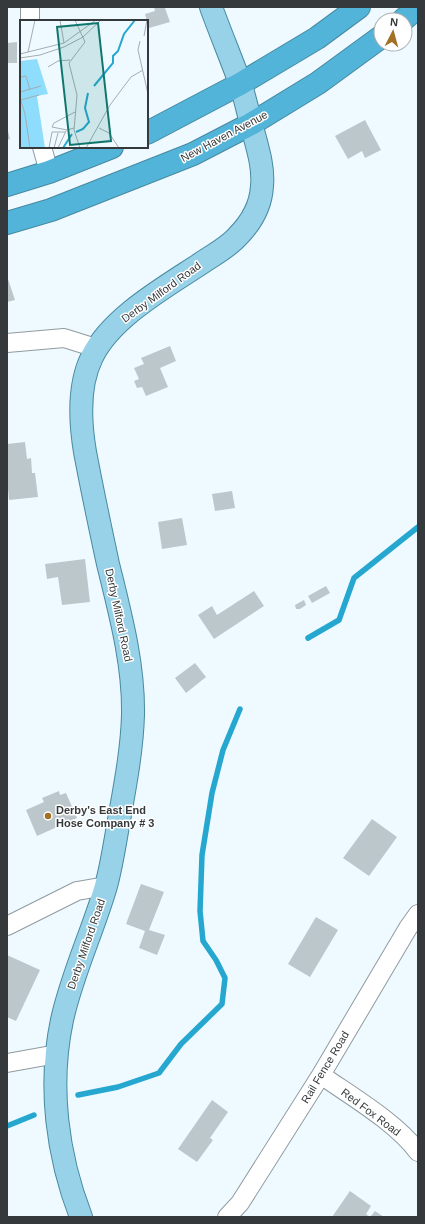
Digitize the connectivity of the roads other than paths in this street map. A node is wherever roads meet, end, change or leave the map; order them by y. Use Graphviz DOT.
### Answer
graph roads {
  1 [pos="30,7"];
  2 [pos="210,7"];
  3 [pos="359,7"];
  4 [pos="30,20"];
  5 [pos="373,43"];
  6 [pos="240,84"];
  7 [pos="251,124"];
  8 [pos="148,131"];
  9 [pos="42,148"];
  10 [pos="109,148"];
  11 [pos="49,172"];
  12 [pos="7,185"];
  13 [pos="7,223"];
  14 [pos="7,343"];
  15 [pos="96,348"];
  16 [pos="106,886"];
  17 [pos="418,914"];
  18 [pos="7,926"];
  19 [pos="57,1054"];
  20 [pos="7,1063"];
  21 [pos="321,1075"];
  22 [pos="418,1152"];
  23 [pos="81,1217"];
  24 [pos="227,1217"];
  1 -- 4 [label="street"];
  2 -- 6 [label="main road, Derby Milford Road"];
  3 -- 6 [label="highway"];
  5 -- 7 [label="highway, New Haven Avenue"];
  6 -- 7 [label="main road, Derby Milford Road"];
  6 -- 8 [label="highway"];
  7 -- 13 [label="highway, New Haven Avenue"];
  7 -- 15 [label="main road, Derby Milford Road"];
  9 -- 11 [label="street"];
  10 -- 11 [label="highway"];
  11 -- 12 [label="highway"];
  14 -- 15 [label="street"];
  15 -- 16 [label="main road, Derby Milford Road"];
  16 -- 18 [label="street"];
  16 -- 19 [label="main road, Derby Milford Road"];
  17 -- 21 [label="street, Rail Fence Road"];
  19 -- 20 [label="street"];
  19 -- 23 [label="main road, Derby Milford Road"];
  21 -- 22 [label="street, Red Fox Road"];
  21 -- 24 [label="street, Rail Fence Road"];
}
